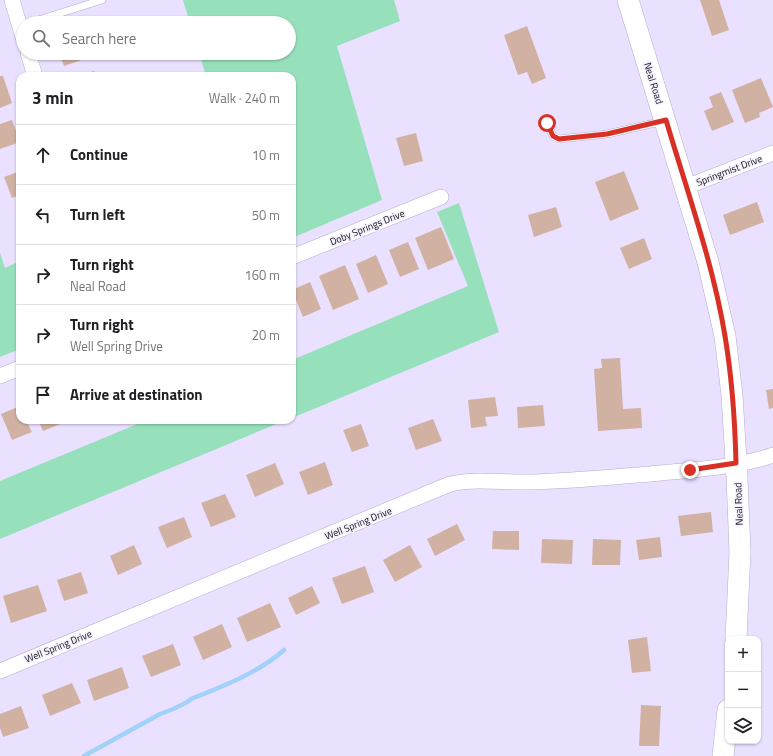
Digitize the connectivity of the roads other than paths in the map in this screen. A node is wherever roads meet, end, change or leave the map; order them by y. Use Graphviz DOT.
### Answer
graph roads {
  1 [pos="12,0"];
  2 [pos="102,0"];
  3 [pos="628,0"];
  4 [pos="19,16"];
  5 [pos="57,16"];
  6 [pos="30,60"];
  7 [pos="34,72"];
  8 [pos="666,120"];
  9 [pos="547,123"];
  10 [pos="773,153"];
  11 [pos="686,187"];
  12 [pos="441,197"];
  13 [pos="296,255"];
  14 [pos="16,370"];
  15 [pos="0,376"];
  16 [pos="773,455"];
  17 [pos="736,463"];
  18 [pos="736,636"];
  19 [pos="0,671"];
  20 [pos="725,738"];
  21 [pos="723,756"];
  1 -- 4 [label="street"];
  2 -- 5 [label="lane"];
  3 -- 8 [label="street, Neal Road"];
  6 -- 7 [label="street"];
  8 -- 9 [label="lane"];
  8 -- 11 [label="street, Neal Road"];
  10 -- 11 [label="street, Springmist Drive"];
  11 -- 17 [label="street, Neal Road"];
  12 -- 13 [label="street, Doby Springs Drive"];
  14 -- 15 [label="street"];
  16 -- 17 [label="street, Well Spring Drive"];
  17 -- 18 [label="street, Neal Road"];
  17 -- 19 [label="street, Well Spring Drive"];
  20 -- 21 [label="street"];
}
